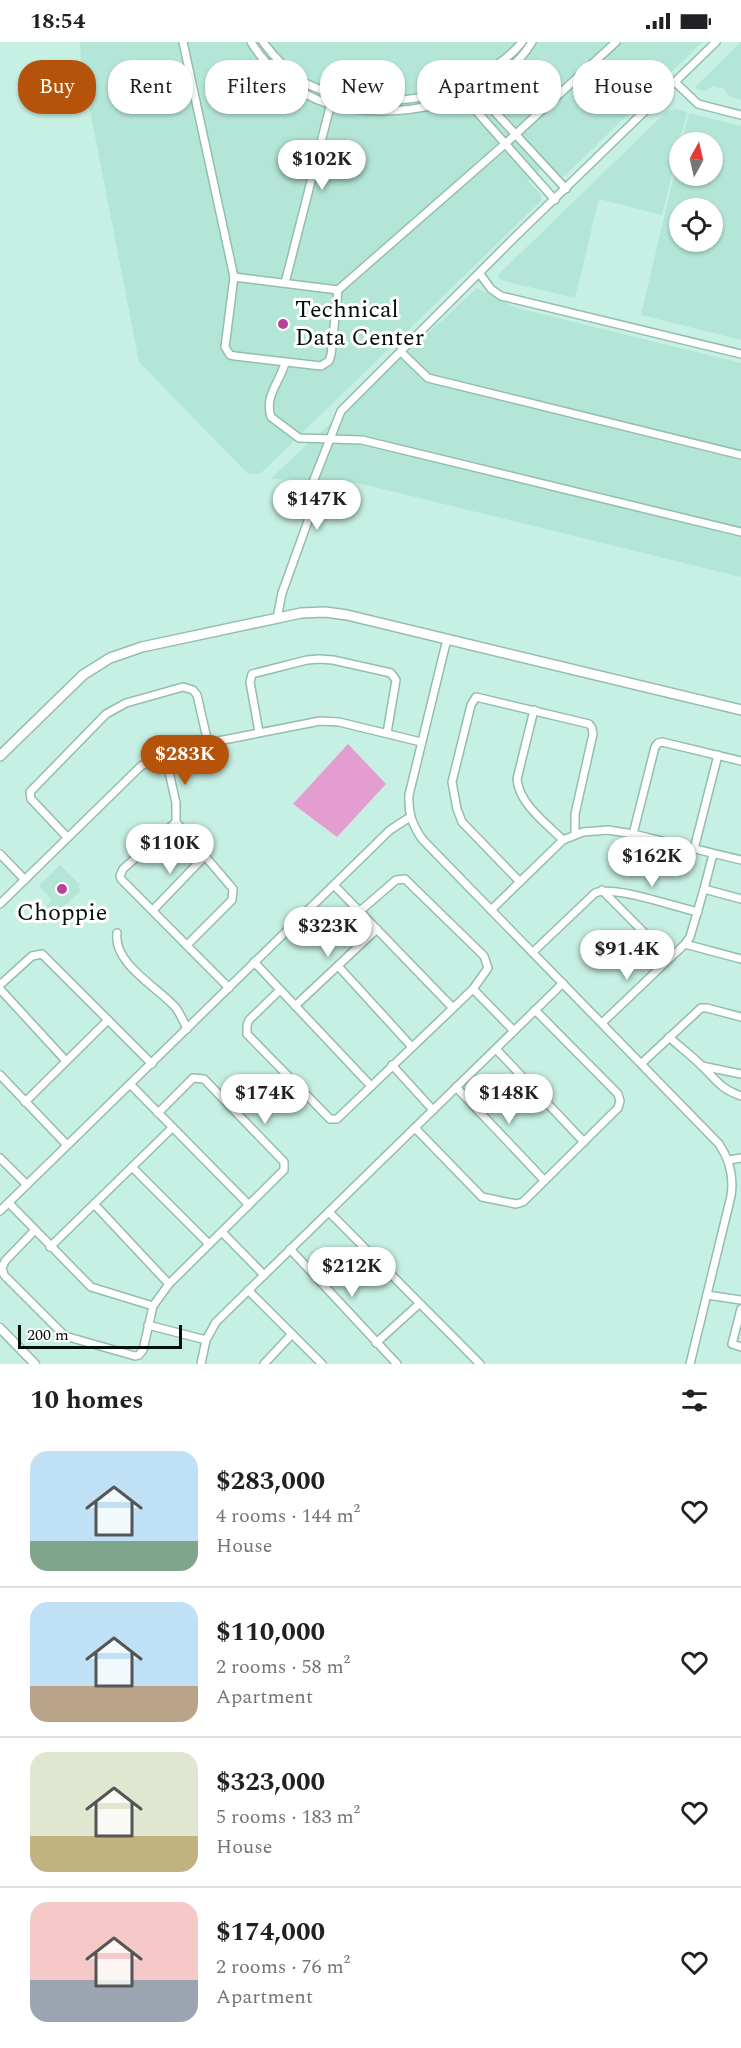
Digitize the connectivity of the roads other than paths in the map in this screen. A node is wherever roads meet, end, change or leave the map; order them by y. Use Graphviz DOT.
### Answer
graph roads {
  1 [pos="183,42"];
  2 [pos="251,42"];
  3 [pos="263,42"];
  4 [pos="522,42"];
  5 [pos="532,42"];
  6 [pos="616,42"];
  7 [pos="716,42"];
  8 [pos="504,60"];
  9 [pos="518,60"];
  10 [pos="675,82"];
  11 [pos="320,88"];
  12 [pos="320,100"];
  13 [pos="328,114"];
  14 [pos="479,114"];
  15 [pos="497,114"];
  16 [pos="741,115"];
  17 [pos="516,134"];
  18 [pos="506,144"];
  19 [pos="305,154"];
  20 [pos="318,156"];
  21 [pos="330,156"];
  22 [pos="566,189"];
  23 [pos="555,200"];
  24 [pos="480,274"];
  25 [pos="234,277"];
  26 [pos="285,283"];
  27 [pos="338,290"];
  28 [pos="401,352"];
  29 [pos="741,354"];
  30 [pos="285,363"];
  31 [pos="330,438"];
  32 [pos="741,454"];
  33 [pos="741,532"];
  34 [pos="277,618"];
  35 [pos="447,639"];
  36 [pos="534,710"];
  37 [pos="741,710"];
  38 [pos="259,732"];
  39 [pos="387,734"];
  40 [pos="421,742"];
  41 [pos="208,743"];
  42 [pos="165,754"];
  43 [pos="718,755"];
  44 [pos="0,756"];
  45 [pos="741,761"];
  46 [pos="410,817"];
  47 [pos="176,822"];
  48 [pos="575,834"];
  49 [pos="633,834"];
  50 [pos="67,837"];
  51 [pos="563,840"];
  52 [pos="694,849"];
  53 [pos="0,854"];
  54 [pos="713,854"];
  55 [pos="204,857"];
  56 [pos="741,860"];
  57 [pos="25,880"];
  58 [pos="520,882"];
  59 [pos="334,885"];
  60 [pos="602,890"];
  61 [pos="704,890"];
  62 [pos="741,899"];
  63 [pos="0,904"];
  64 [pos="153,910"];
  65 [pos="491,910"];
  66 [pos="360,911"];
  67 [pos="698,912"];
  68 [pos="377,929"];
  69 [pos="117,933"];
  70 [pos="685,944"];
  71 [pos="187,945"];
  72 [pos="533,952"];
  73 [pos="669,958"];
  74 [pos="741,959"];
  75 [pos="254,962"];
  76 [pos="338,966"];
  77 [pos="563,983"];
  78 [pos="0,987"];
  79 [pos="229,988"];
  80 [pos="473,989"];
  81 [pos="280,990"];
  82 [pos="295,1005"];
  83 [pos="452,1007"];
  84 [pos="535,1010"];
  85 [pos="741,1017"];
  86 [pos="108,1020"];
  87 [pos="602,1023"];
  88 [pos="187,1029"];
  89 [pos="514,1031"];
  90 [pos="669,1037"];
  91 [pos="412,1047"];
  92 [pos="496,1049"];
  93 [pos="66,1061"];
  94 [pos="642,1063"];
  95 [pos="152,1064"];
  96 [pos="392,1065"];
  97 [pos="702,1066"];
  98 [pos="741,1074"];
  99 [pos="0,1075"];
  100 [pos="130,1085"];
  101 [pos="371,1086"];
  102 [pos="456,1087"];
  103 [pos="741,1096"];
  104 [pos="25,1102"];
  105 [pos="433,1110"];
  106 [pos="158,1113"];
  107 [pos="172,1128"];
  108 [pos="415,1128"];
  109 [pos="584,1142"];
  110 [pos="67,1146"];
  111 [pos="0,1158"];
  112 [pos="741,1158"];
  113 [pos="729,1160"];
  114 [pos="132,1167"];
  115 [pos="544,1180"];
  116 [pos="27,1185"];
  117 [pos="9,1203"];
  118 [pos="94,1204"];
  119 [pos="249,1205"];
  120 [pos="0,1211"];
  121 [pos="329,1212"];
  122 [pos="35,1230"];
  123 [pos="222,1232"];
  124 [pos="209,1244"];
  125 [pos="50,1247"];
  126 [pos="290,1249"];
  127 [pos="264,1275"];
  128 [pos="169,1284"];
  129 [pos="248,1290"];
  130 [pos="707,1295"];
  131 [pos="741,1300"];
  132 [pos="419,1304"];
  133 [pos="153,1306"];
  134 [pos="741,1309"];
  135 [pos="148,1325"];
  136 [pos="0,1328"];
  137 [pos="292,1334"];
  138 [pos="206,1340"];
  139 [pos="376,1343"];
  140 [pos="741,1347"];
  141 [pos="35,1364"];
  142 [pos="201,1364"];
  143 [pos="264,1364"];
  144 [pos="322,1364"];
  145 [pos="397,1364"];
  146 [pos="480,1364"];
  147 [pos="690,1364"];
  1 -- 25 [label="street"];
  2 -- 12 [label="street"];
  3 -- 11 [label="street"];
  4 -- 8 [label="street"];
  5 -- 9 [label="street"];
  6 -- 17 [label="street"];
  7 -- 10 [label="street"];
  10 -- 16 [label="street"];
  10 -- 22 [label="street"];
  13 -- 20 [label="street"];
  14 -- 18 [label="street"];
  15 -- 17 [label="street"];
  17 -- 18 [label="street"];
  17 -- 22 [label="street"];
  18 -- 23 [label="street"];
  18 -- 27 [label="street"];
  19 -- 20 [label="street"];
  20 -- 21 [label="street"];
  20 -- 26 [label="street"];
  22 -- 23 [label="street"];
  23 -- 24 [label="street"];
  24 -- 28 [label="street"];
  24 -- 29 [label="street"];
  25 -- 26 [label="street"];
  25 -- 30 [label="street"];
  26 -- 27 [label="street"];
  27 -- 30 [label="street"];
  28 -- 31 [label="street"];
  28 -- 32 [label="street"];
  30 -- 31 [label="street"];
  31 -- 33 [label="street"];
  31 -- 34 [label="street"];
  34 -- 35 [label="main road"];
  34 -- 44 [label="main road"];
  35 -- 37 [label="main road"];
  35 -- 40 [label="street"];
  36 -- 48 [label="street"];
  36 -- 51 [label="street"];
  36 -- 58 [label="street"];
  38 -- 39 [label="street"];
  38 -- 39 [label="street"];
  38 -- 41 [label="street"];
  39 -- 40 [label="street"];
  40 -- 46 [label="street"];
  41 -- 42 [label="street"];
  41 -- 50 [label="street"];
  42 -- 47 [label="street"];
  42 -- 50 [label="street"];
  43 -- 45 [label="street"];
  43 -- 49 [label="street"];
  43 -- 52 [label="street"];
  46 -- 59 [label="street"];
  46 -- 65 [label="street"];
  47 -- 55 [label="street"];
  47 -- 64 [label="street"];
  48 -- 49 [label="street"];
  48 -- 51 [label="street"];
  49 -- 52 [label="street"];
  50 -- 57 [label="street"];
  51 -- 58 [label="street"];
  52 -- 54 [label="street"];
  53 -- 57 [label="street"];
  54 -- 56 [label="street"];
  54 -- 61 [label="street"];
  55 -- 64 [label="street"];
  55 -- 71 [label="street"];
  57 -- 63 [label="street"];
  58 -- 65 [label="street"];
  59 -- 66 [label="street"];
  59 -- 75 [label="street"];
  60 -- 67 [label="street"];
  60 -- 72 [label="street"];
  60 -- 73 [label="street"];
  61 -- 62 [label="street"];
  61 -- 67 [label="street"];
  64 -- 71 [label="street"];
  65 -- 72 [label="street"];
  66 -- 68 [label="street"];
  66 -- 80 [label="street"];
  67 -- 70 [label="street"];
  68 -- 76 [label="street"];
  68 -- 83 [label="street"];
  69 -- 88 [label="street"];
  70 -- 73 [label="street"];
  70 -- 74 [label="street"];
  71 -- 79 [label="street"];
  72 -- 77 [label="street"];
  73 -- 87 [label="street"];
  75 -- 79 [label="street"];
  75 -- 81 [label="street"];
  76 -- 82 [label="street"];
  76 -- 91 [label="street"];
  77 -- 84 [label="street"];
  77 -- 87 [label="street"];
  78 -- 86 [label="street"];
  78 -- 93 [label="street"];
  79 -- 88 [label="street"];
  80 -- 83 [label="street"];
  80 -- 89 [label="street"];
  81 -- 82 [label="street"];
  81 -- 101 [label="street"];
  82 -- 101 [label="street"];
  83 -- 91 [label="street"];
  84 -- 89 [label="street"];
  84 -- 109 [label="street"];
  85 -- 90 [label="street"];
  86 -- 93 [label="street"];
  86 -- 95 [label="street"];
  87 -- 94 [label="street"];
  88 -- 95 [label="street"];
  89 -- 92 [label="street"];
  90 -- 94 [label="street"];
  90 -- 97 [label="street"];
  91 -- 96 [label="street"];
  92 -- 102 [label="street"];
  92 -- 109 [label="street"];
  93 -- 104 [label="street"];
  94 -- 113 [label="street"];
  95 -- 100 [label="street"];
  96 -- 101 [label="street"];
  96 -- 105 [label="street"];
  97 -- 98 [label="street"];
  97 -- 103 [label="street"];
  99 -- 104 [label="street"];
  100 -- 106 [label="street"];
  100 -- 110 [label="street"];
  102 -- 105 [label="street"];
  102 -- 115 [label="street"];
  104 -- 110 [label="street"];
  105 -- 108 [label="street"];
  106 -- 107 [label="street"];
  106 -- 119 [label="street"];
  107 -- 114 [label="street"];
  107 -- 119 [label="street"];
  108 -- 115 [label="street"];
  108 -- 121 [label="street"];
  109 -- 115 [label="street"];
  110 -- 116 [label="street"];
  111 -- 116 [label="street"];
  112 -- 113 [label="street"];
  113 -- 130 [label="street"];
  114 -- 118 [label="street"];
  114 -- 124 [label="street"];
  116 -- 117 [label="street"];
  117 -- 120 [label="street"];
  117 -- 122 [label="street"];
  118 -- 125 [label="street"];
  118 -- 128 [label="street"];
  119 -- 123 [label="street"];
  121 -- 126 [label="street"];
  121 -- 132 [label="street"];
  122 -- 125 [label="street"];
  122 -- 135 [label="street"];
  123 -- 124 [label="street"];
  123 -- 127 [label="street"];
  124 -- 128 [label="street"];
  125 -- 133 [label="street"];
  126 -- 127 [label="street"];
  126 -- 139 [label="street"];
  127 -- 129 [label="street"];
  128 -- 133 [label="street"];
  129 -- 137 [label="street"];
  129 -- 138 [label="street"];
  130 -- 131 [label="street"];
  130 -- 147 [label="street"];
  132 -- 139 [label="street"];
  132 -- 146 [label="street"];
  133 -- 135 [label="street"];
  134 -- 140 [label="street"];
  135 -- 138 [label="street"];
  136 -- 141 [label="street"];
  137 -- 143 [label="street"];
  137 -- 144 [label="street"];
  138 -- 142 [label="street"];
  139 -- 145 [label="street"];
}
